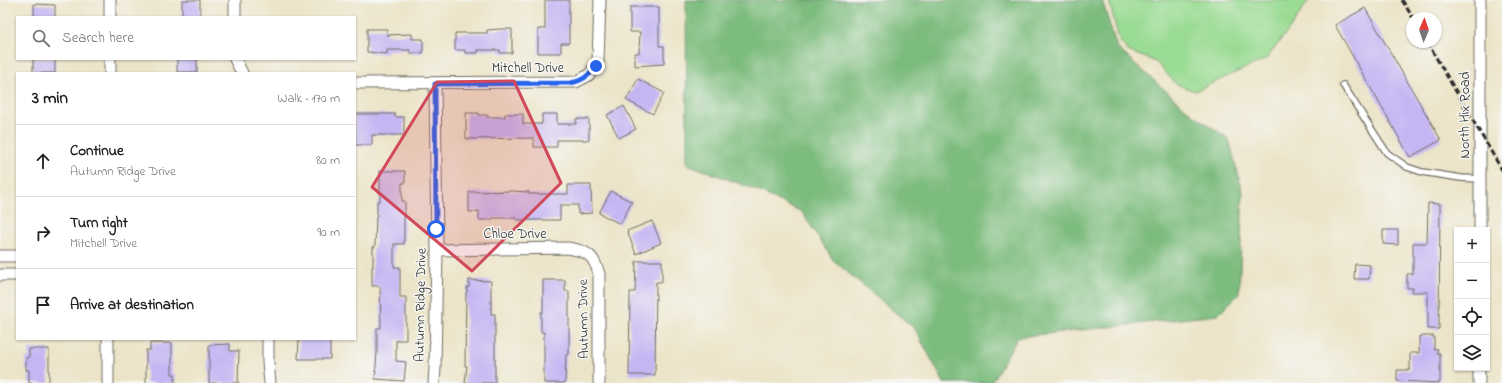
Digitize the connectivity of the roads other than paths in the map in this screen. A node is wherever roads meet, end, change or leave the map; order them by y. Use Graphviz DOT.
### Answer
graph roads {
  1 [pos="110,0"];
  2 [pos="235,0"];
  3 [pos="600,0"];
  4 [pos="1480,0"];
  5 [pos="110,16"];
  6 [pos="235,16"];
  7 [pos="110,60"];
  8 [pos="236,60"];
  9 [pos="110,72"];
  10 [pos="242,72"];
  11 [pos="356,83"];
  12 [pos="435,84"];
  13 [pos="1343,85"];
  14 [pos="1480,179"];
  15 [pos="1480,227"];
  16 [pos="437,250"];
  17 [pos="0,256"];
  18 [pos="16,256"];
  19 [pos="591,256"];
  20 [pos="0,275"];
  21 [pos="16,275"];
  22 [pos="108,340"];
  23 [pos="268,340"];
  24 [pos="1479,371"];
  25 [pos="108,383"];
  26 [pos="270,383"];
  27 [pos="434,383"];
  28 [pos="599,383"];
  29 [pos="1478,383"];
  1 -- 5 [label="street"];
  2 -- 6 [label="street"];
  3 -- 12 [label="street, Mitchell Drive"];
  4 -- 14 [label="street, North Hix Road"];
  7 -- 9 [label="street"];
  8 -- 10 [label="street"];
  11 -- 12 [label="street, Mitchell Drive"];
  12 -- 16 [label="street, Autumn Ridge Drive"];
  13 -- 14 [label="lane"];
  14 -- 15 [label="street, North Hix Road"];
  16 -- 19 [label="street, Chloe Drive"];
  16 -- 27 [label="street, Autumn Ridge Drive"];
  17 -- 18 [label="street"];
  19 -- 28 [label="street, Autumn Drive"];
  20 -- 21 [label="street"];
  22 -- 25 [label="street"];
  23 -- 26 [label="street"];
  24 -- 29 [label="street"];
}
